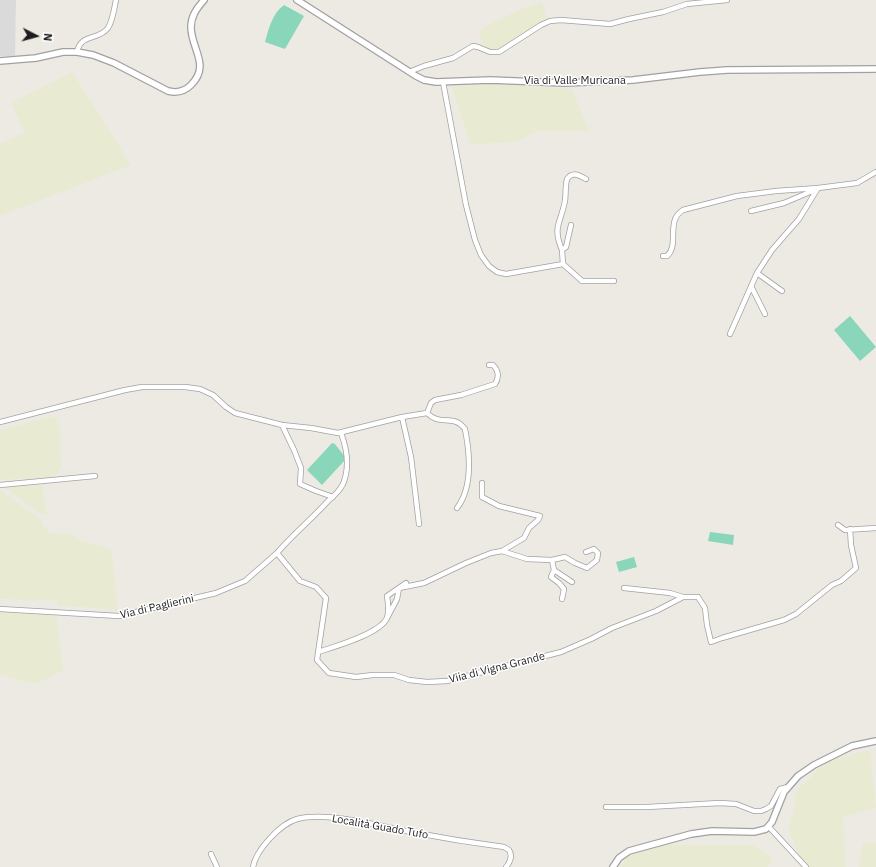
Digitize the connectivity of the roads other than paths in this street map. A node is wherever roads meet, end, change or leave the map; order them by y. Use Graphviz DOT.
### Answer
graph roads {
  1 [pos="116,0"];
  2 [pos="204,0"];
  3 [pos="297,0"];
  4 [pos="727,0"];
  5 [pos="77,52"];
  6 [pos="0,61"];
  7 [pos="876,69"];
  8 [pos="409,72"];
  9 [pos="443,82"];
  10 [pos="876,172"];
  11 [pos="586,179"];
  12 [pos="818,188"];
  13 [pos="751,211"];
  14 [pos="571,225"];
  15 [pos="562,250"];
  16 [pos="663,256"];
  17 [pos="563,264"];
  18 [pos="757,273"];
  19 [pos="614,282"];
  20 [pos="751,286"];
  21 [pos="782,291"];
  22 [pos="766,314"];
  23 [pos="730,334"];
  24 [pos="489,365"];
  25 [pos="427,413"];
  26 [pos="402,417"];
  27 [pos="0,422"];
  28 [pos="282,425"];
  29 [pos="341,433"];
  30 [pos="95,476"];
  31 [pos="482,483"];
  32 [pos="0,485"];
  33 [pos="333,496"];
  34 [pos="457,508"];
  35 [pos="419,524"];
  36 [pos="838,525"];
  37 [pos="876,528"];
  38 [pos="850,529"];
  39 [pos="502,551"];
  40 [pos="586,552"];
  41 [pos="277,553"];
  42 [pos="552,560"];
  43 [pos="554,570"];
  44 [pos="572,582"];
  45 [pos="406,583"];
  46 [pos="400,588"];
  47 [pos="624,588"];
  48 [pos="683,597"];
  49 [pos="562,599"];
  50 [pos="0,609"];
  51 [pos="387,618"];
  52 [pos="318,652"];
  53 [pos="876,741"];
  54 [pos="788,787"];
  55 [pos="606,807"];
  56 [pos="769,827"];
  57 [pos="212,854"];
  58 [pos="217,867"];
  59 [pos="253,867"];
  60 [pos="506,867"];
  61 [pos="613,867"];
  62 [pos="806,867"];
  1 -- 5 [label="street"];
  2 -- 5 [label="street"];
  3 -- 8 [label="street, Via di Valle Muricana"];
  4 -- 8 [label="street"];
  5 -- 6 [label="street"];
  7 -- 9 [label="street, Via di Valle Muricana"];
  8 -- 9 [label="street, Via di Valle Muricana"];
  9 -- 17 [label="street"];
  10 -- 12 [label="street"];
  11 -- 15 [label="street"];
  12 -- 13 [label="street"];
  12 -- 16 [label="street"];
  12 -- 18 [label="street"];
  14 -- 15 [label="street"];
  15 -- 17 [label="street"];
  17 -- 19 [label="street"];
  18 -- 20 [label="street"];
  18 -- 21 [label="street"];
  20 -- 22 [label="street"];
  20 -- 23 [label="street"];
  24 -- 25 [label="street"];
  25 -- 26 [label="street"];
  25 -- 34 [label="street"];
  26 -- 29 [label="street"];
  26 -- 35 [label="street"];
  27 -- 28 [label="street"];
  28 -- 29 [label="street"];
  28 -- 33 [label="street"];
  29 -- 33 [label="street"];
  30 -- 32 [label="street"];
  31 -- 39 [label="street"];
  33 -- 41 [label="street"];
  36 -- 38 [label="street"];
  37 -- 38 [label="street"];
  38 -- 48 [label="street"];
  39 -- 42 [label="street"];
  39 -- 46 [label="street"];
  40 -- 42 [label="street"];
  41 -- 50 [label="street, Via di Paglierini"];
  41 -- 52 [label="street"];
  42 -- 43 [label="street"];
  43 -- 44 [label="street"];
  43 -- 49 [label="street"];
  45 -- 46 [label="street"];
  46 -- 51 [label="street"];
  46 -- 51 [label="street"];
  47 -- 48 [label="street"];
  48 -- 52 [label="street, Viia di Vigna Grande"];
  51 -- 52 [label="street"];
  53 -- 54 [label="street"];
  54 -- 55 [label="street"];
  54 -- 56 [label="street"];
  56 -- 61 [label="street"];
  56 -- 62 [label="street"];
  57 -- 58 [label="street"];
  59 -- 60 [label="street, Località Guado Tufo"];
}
